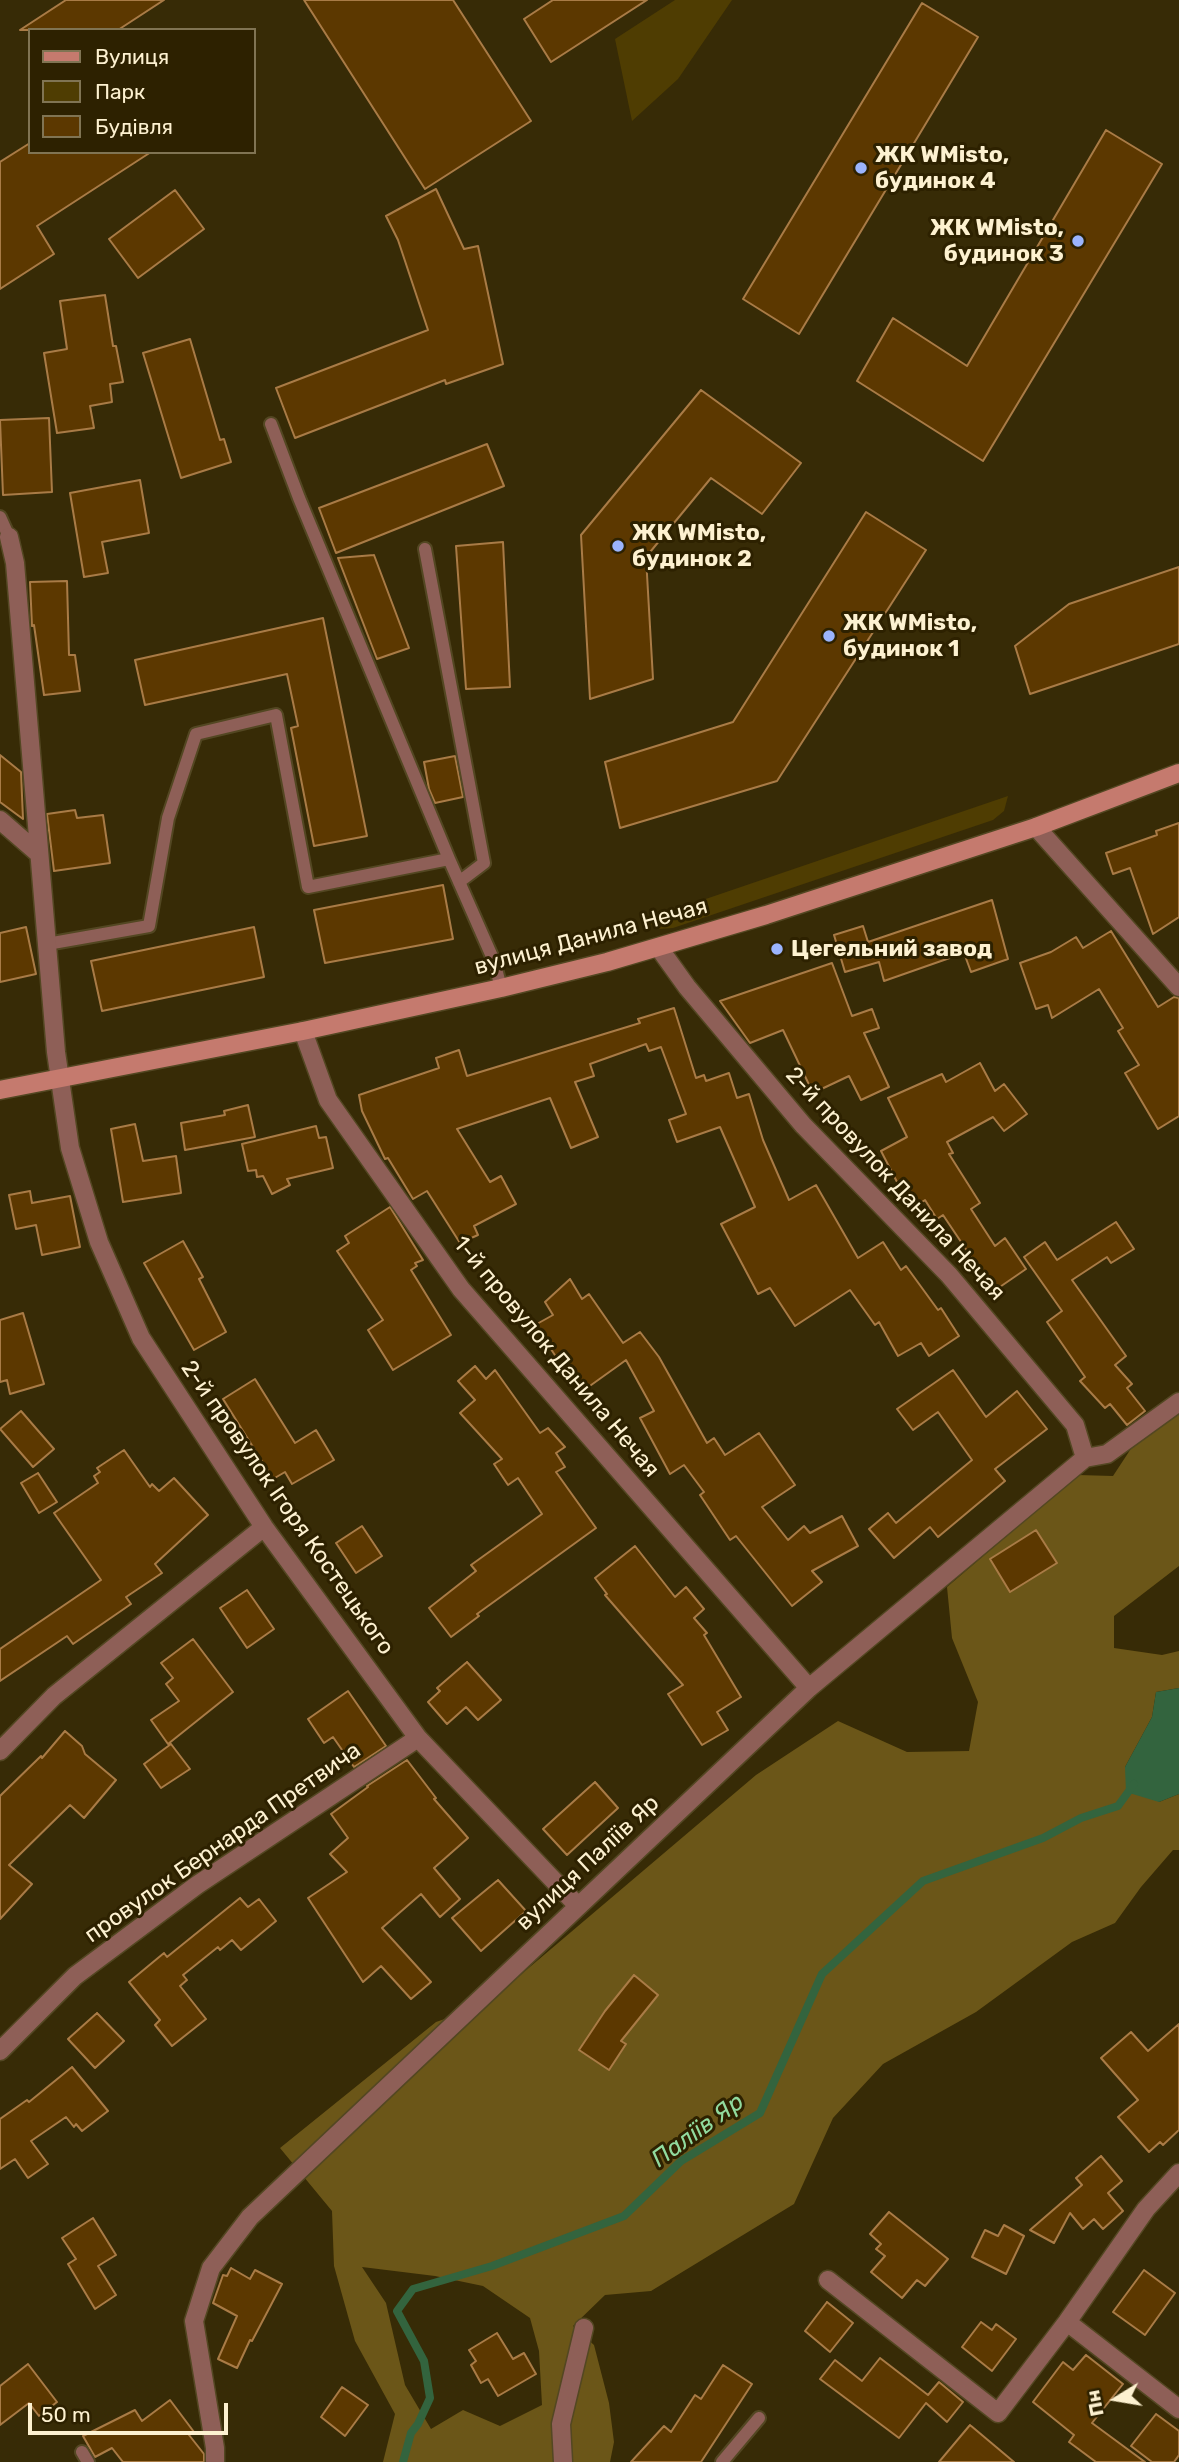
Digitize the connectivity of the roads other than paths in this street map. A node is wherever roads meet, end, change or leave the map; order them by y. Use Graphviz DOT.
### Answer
graph roads {
  1 [pos="271,424"];
  2 [pos="0,517"];
  3 [pos="9,537"];
  4 [pos="425,549"];
  5 [pos="1179,773"];
  6 [pos="0,820"];
  7 [pos="1036,827"];
  8 [pos="39,853"];
  9 [pos="449,859"];
  10 [pos="459,882"];
  11 [pos="47,944"];
  12 [pos="659,948"];
  13 [pos="1179,987"];
  14 [pos="501,988"];
  15 [pos="303,1031"];
  16 [pos="60,1078"];
  17 [pos="0,1090"];
  18 [pos="1179,1402"];
  19 [pos="1085,1458"];
  20 [pos="264,1527"];
  21 [pos="809,1688"];
  22 [pos="418,1738"];
  23 [pos="0,1751"];
  24 [pos="578,1906"];
  25 [pos="0,2051"];
  26 [pos="1179,2173"];
  27 [pos="828,2280"];
  28 [pos="1067,2322"];
  29 [pos="584,2328"];
  30 [pos="1179,2409"];
  31 [pos="759,2418"];
  32 [pos="215,2462"];
  33 [pos="563,2462"];
  34 [pos="722,2462"];
  1 -- 9 [label="lane"];
  2 -- 3 [label="lane"];
  3 -- 8 [label="street, 2-й провулок Ігоря Костецького"];
  4 -- 10 [label="lane"];
  5 -- 7 [label="main road, вулиця Данила Нечая"];
  6 -- 8 [label="street"];
  7 -- 12 [label="main road, вулиця Данила Нечая"];
  7 -- 13 [label="street"];
  8 -- 11 [label="street, 2-й провулок Ігоря Костецького"];
  9 -- 10 [label="lane"];
  9 -- 11 [label="lane"];
  10 -- 14 [label="lane"];
  11 -- 16 [label="street, 2-й провулок Ігоря Костецького"];
  12 -- 14 [label="main road, вулиця Данила Нечая"];
  12 -- 19 [label="street, 2-й провулок Данила Нечая"];
  14 -- 15 [label="main road, вулиця Данила Нечая"];
  15 -- 16 [label="main road, вулиця Данила Нечая"];
  15 -- 21 [label="street, 1-й провулок Данила Нечая"];
  16 -- 17 [label="main road, вулиця Данила Нечая"];
  16 -- 20 [label="street, 2-й провулок Ігоря Костецького"];
  18 -- 19 [label="street, вулиця Паліїв Яр"];
  19 -- 21 [label="street, вулиця Паліїв Яр"];
  20 -- 22 [label="street, 2-й провулок Ігоря Костецького"];
  20 -- 23 [label="street"];
  21 -- 24 [label="street, вулиця Паліїв Яр"];
  22 -- 24 [label="street, 2-й провулок Ігоря Костецького"];
  22 -- 25 [label="street, провулок Бернарда Претвича"];
  24 -- 32 [label="street, вулиця Паліїв Яр"];
  26 -- 28 [label="street"];
  27 -- 28 [label="street"];
  28 -- 30 [label="street"];
  29 -- 33 [label="street"];
  31 -- 34 [label="lane"];
}
